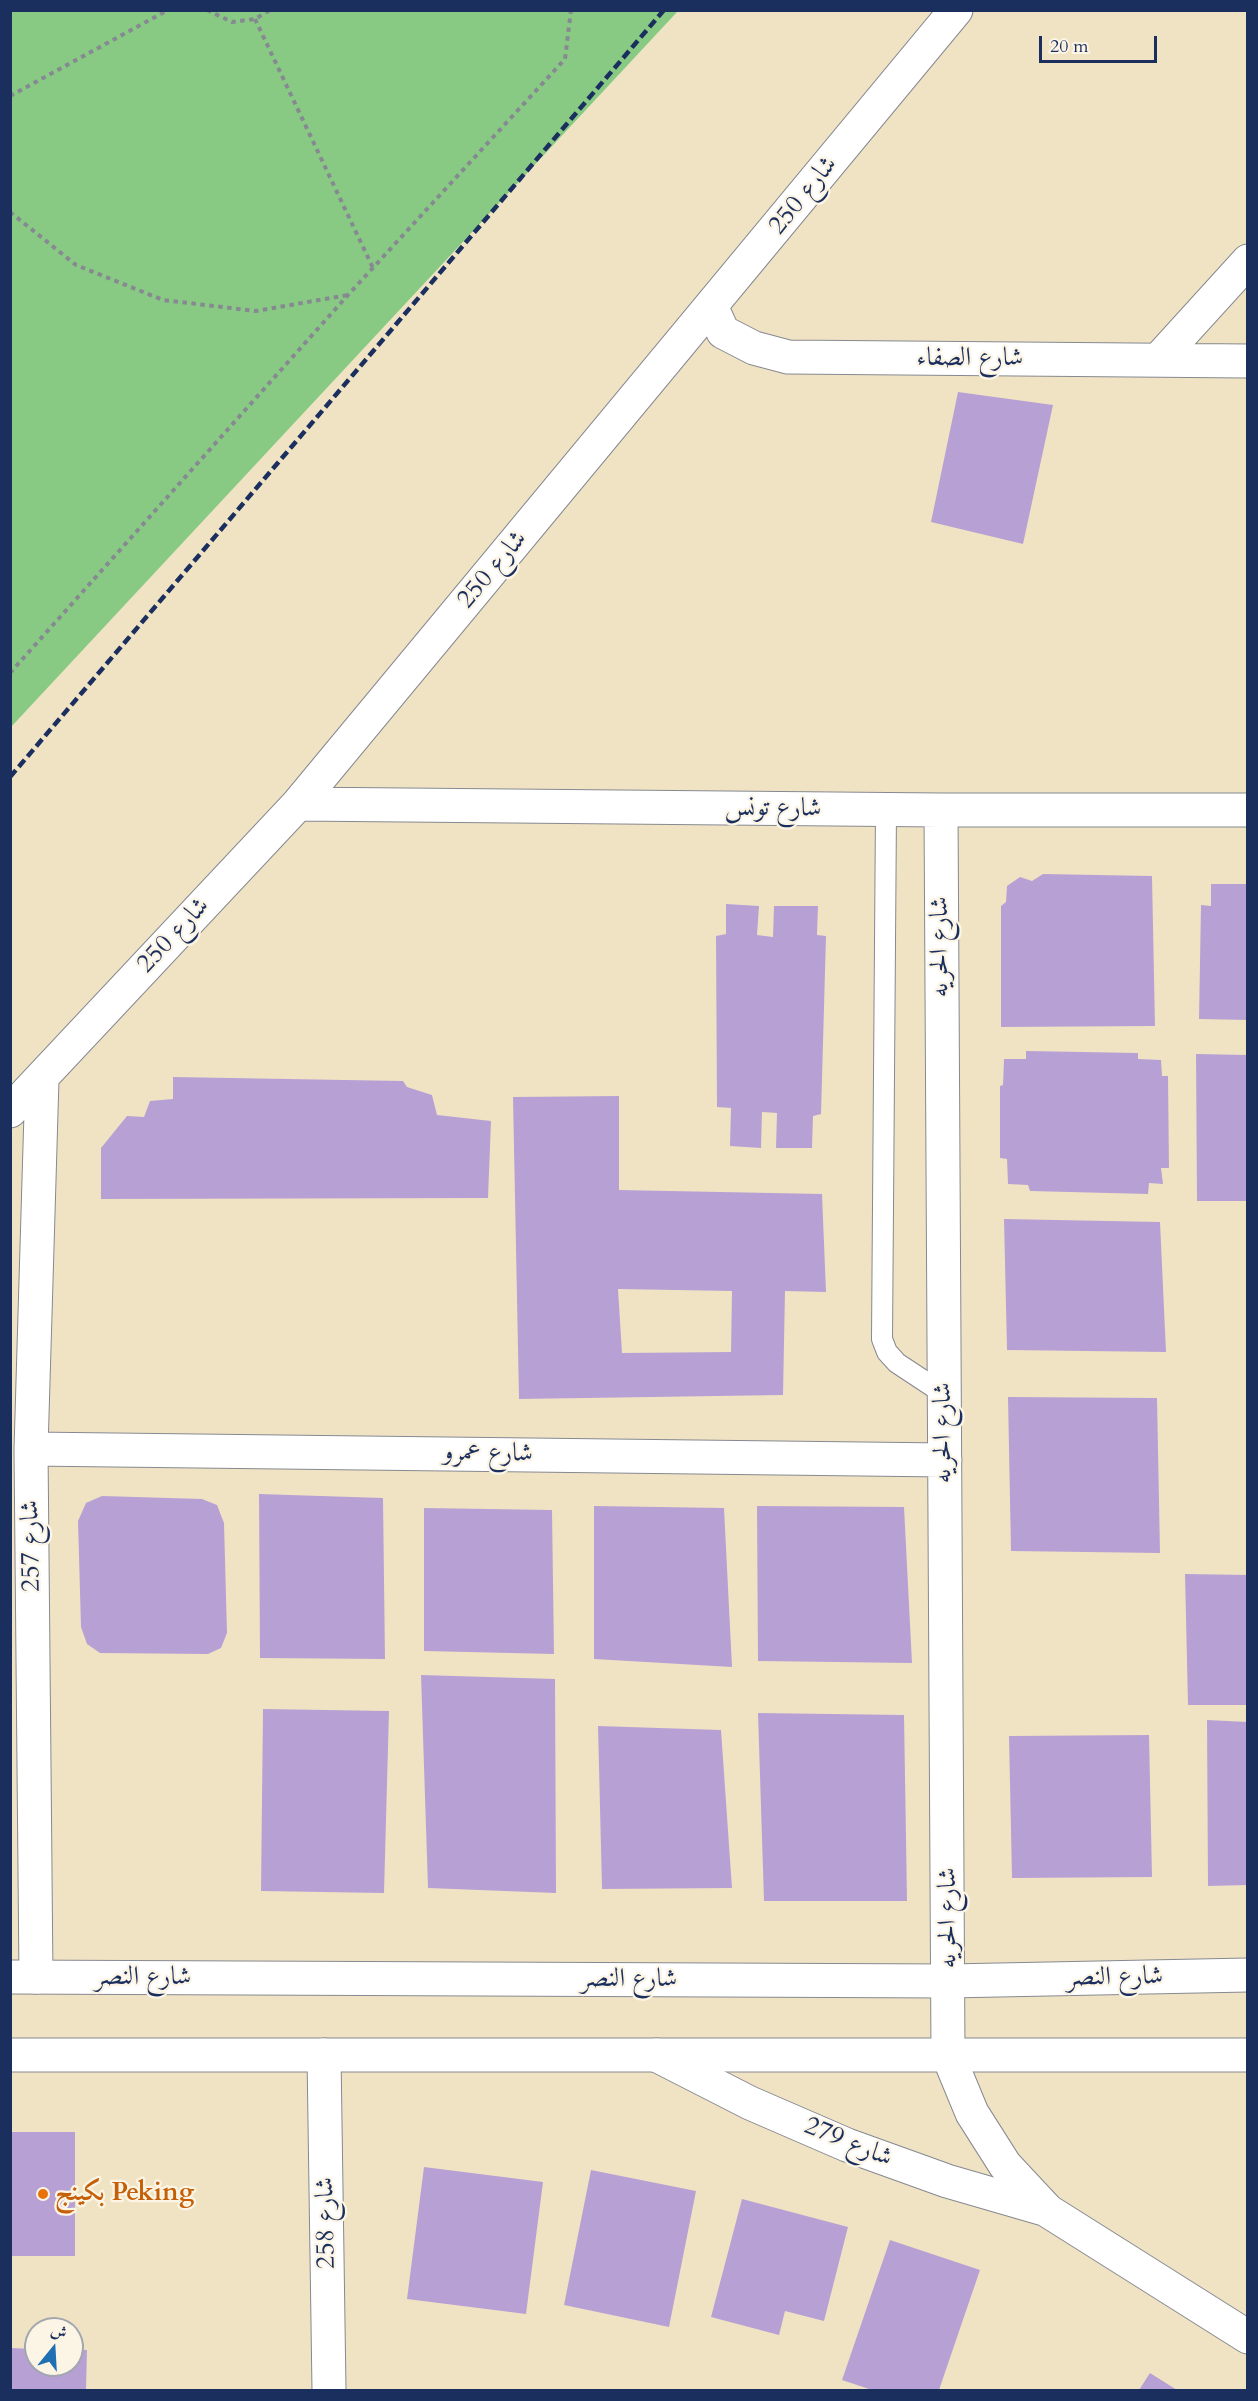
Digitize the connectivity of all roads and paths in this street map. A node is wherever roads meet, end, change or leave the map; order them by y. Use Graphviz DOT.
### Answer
graph roads {
  1 [pos="168,10"];
  2 [pos="207,10"];
  3 [pos="270,10"];
  4 [pos="571,10"];
  5 [pos="956,10"];
  6 [pos="255,20"];
  7 [pos="10,96"];
  8 [pos="10,212"];
  9 [pos="1248,261"];
  10 [pos="373,268"];
  11 [pos="348,295"];
  12 [pos="712,308"];
  13 [pos="1158,360"];
  14 [pos="1248,361"];
  15 [pos="10,673"];
  16 [pos="298,804"];
  17 [pos="886,810"];
  18 [pos="940,810"];
  19 [pos="1248,810"];
  20 [pos="42,1079"];
  21 [pos="10,1111"];
  22 [pos="944,1394"];
  23 [pos="31,1449"];
  24 [pos="945,1460"];
  25 [pos="1248,1975"];
  26 [pos="23,1977"];
  27 [pos="949,1981"];
  28 [pos="10,2055"];
  29 [pos="324,2055"];
  30 [pos="656,2055"];
  31 [pos="948,2055"];
  32 [pos="1248,2055"];
  33 [pos="1048,2211"];
  34 [pos="1248,2337"];
  35 [pos="329,2391"];
  1 -- 7 [label="path"];
  2 -- 6 [label="path"];
  3 -- 6 [label="path"];
  4 -- 10 [label="path"];
  5 -- 12 [label="street, شارع 250"];
  6 -- 10 [label="path"];
  8 -- 11 [label="path"];
  9 -- 13 [label="street"];
  10 -- 11 [label="path"];
  11 -- 15 [label="path"];
  12 -- 13 [label="street, شارع الصفاء"];
  12 -- 16 [label="street, شارع 250"];
  13 -- 14 [label="street, شارع الصفاء"];
  16 -- 17 [label="street, شارع تونس"];
  16 -- 20 [label="street, شارع 250"];
  17 -- 18 [label="street, شارع تونس"];
  17 -- 22 [label="lane"];
  18 -- 19 [label="street, شارع تونس"];
  18 -- 22 [label="street, شارع الحريه"];
  20 -- 21 [label="street, شارع 250"];
  20 -- 23 [label="street, شارع 257"];
  22 -- 24 [label="street, شارع الحريه"];
  23 -- 24 [label="street, شارع عمرو"];
  23 -- 26 [label="street, شارع 257"];
  24 -- 27 [label="street, شارع الحريه"];
  25 -- 27 [label="street, شارع النصر"];
  26 -- 27 [label="street, شارع النصر"];
  27 -- 31 [label="street, شارع الحريه"];
  28 -- 29 [label="street"];
  29 -- 30 [label="street"];
  29 -- 35 [label="street, شارع 258"];
  30 -- 31 [label="street"];
  30 -- 33 [label="street, شارع 279"];
  31 -- 32 [label="street"];
  31 -- 33 [label="street, شارع 279"];
  33 -- 34 [label="street, شارع 279"];
}
